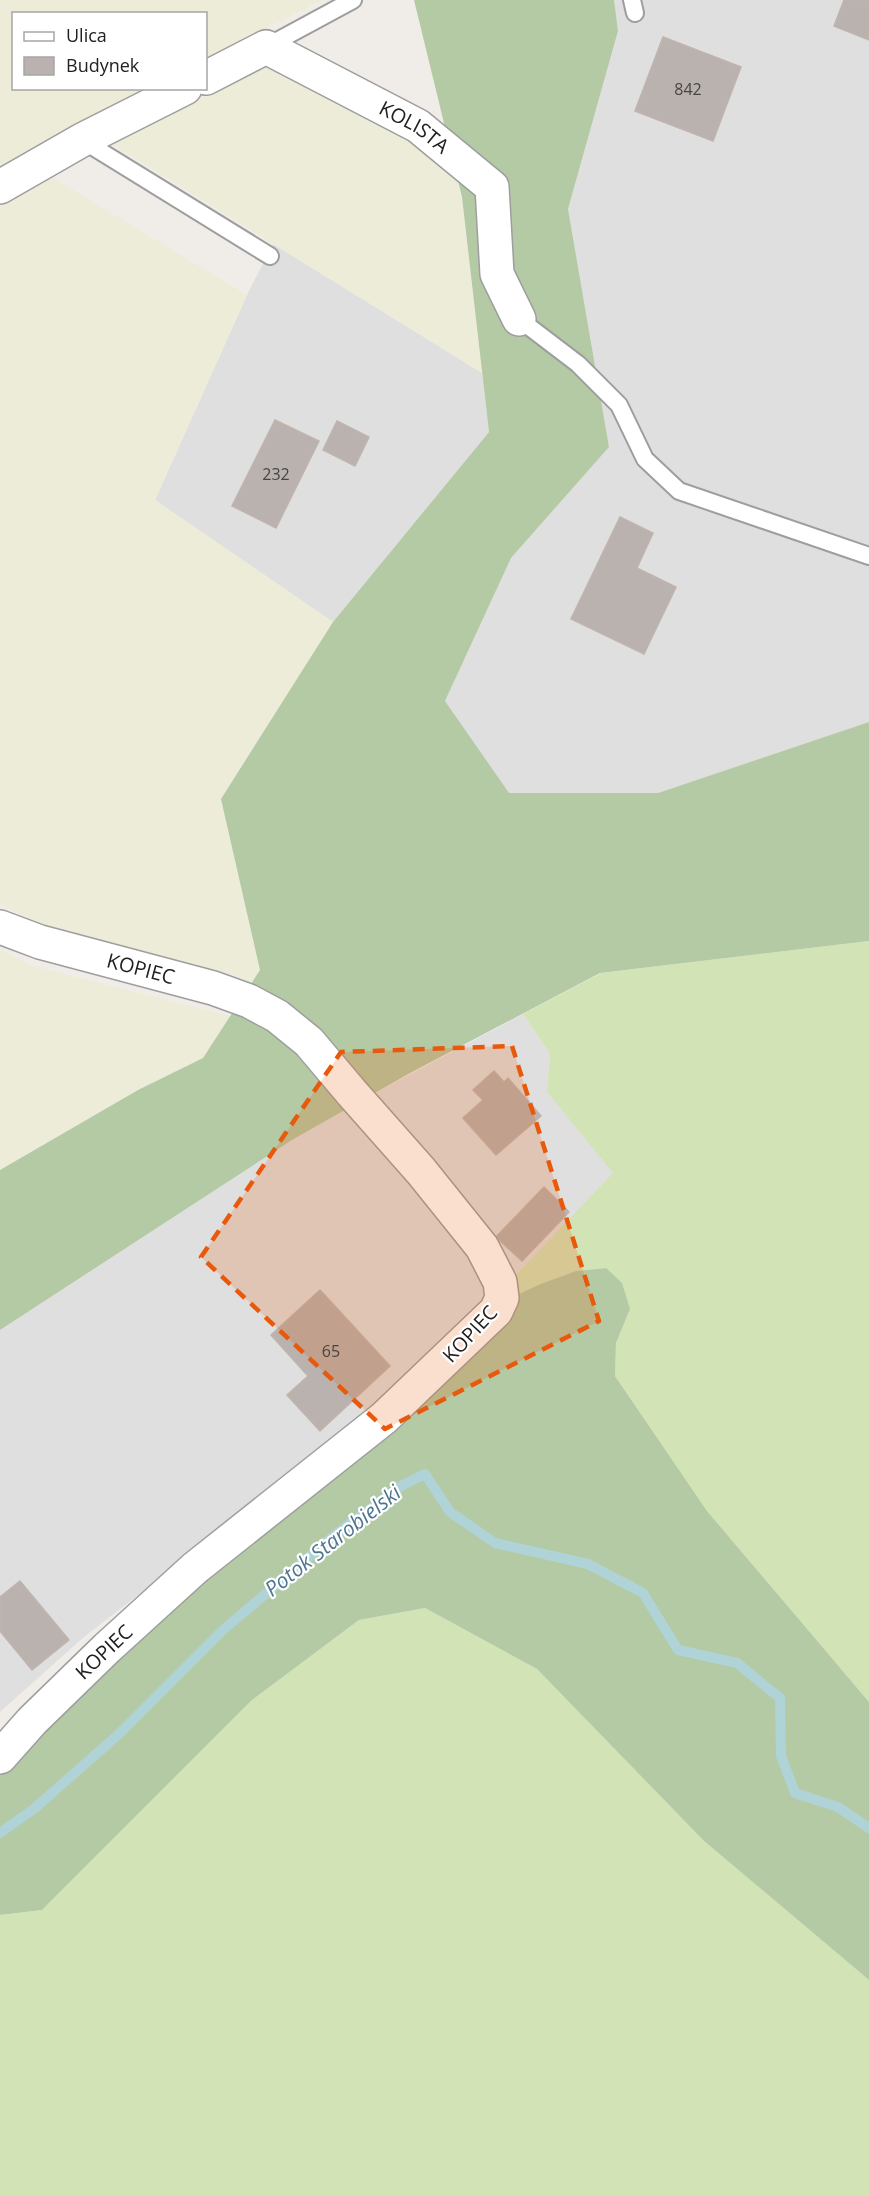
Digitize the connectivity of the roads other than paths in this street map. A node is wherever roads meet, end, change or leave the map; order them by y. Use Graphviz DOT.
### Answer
graph roads {
  1 [pos="353,0"];
  2 [pos="266,47"];
  3 [pos="207,77"];
  4 [pos="180,90"];
  5 [pos="82,140"];
  6 [pos="0,187"];
  7 [pos="270,256"];
  8 [pos="519,319"];
  9 [pos="869,556"];
  10 [pos="0,927"];
  11 [pos="0,1757"];
  1 -- 2 [label="lane"];
  2 -- 3 [label="street"];
  2 -- 8 [label="street, KOLISTA"];
  4 -- 5 [label="street"];
  5 -- 6 [label="street"];
  5 -- 7 [label="lane"];
  8 -- 9 [label="lane"];
  10 -- 11 [label="street, KOPIEC"];
}
